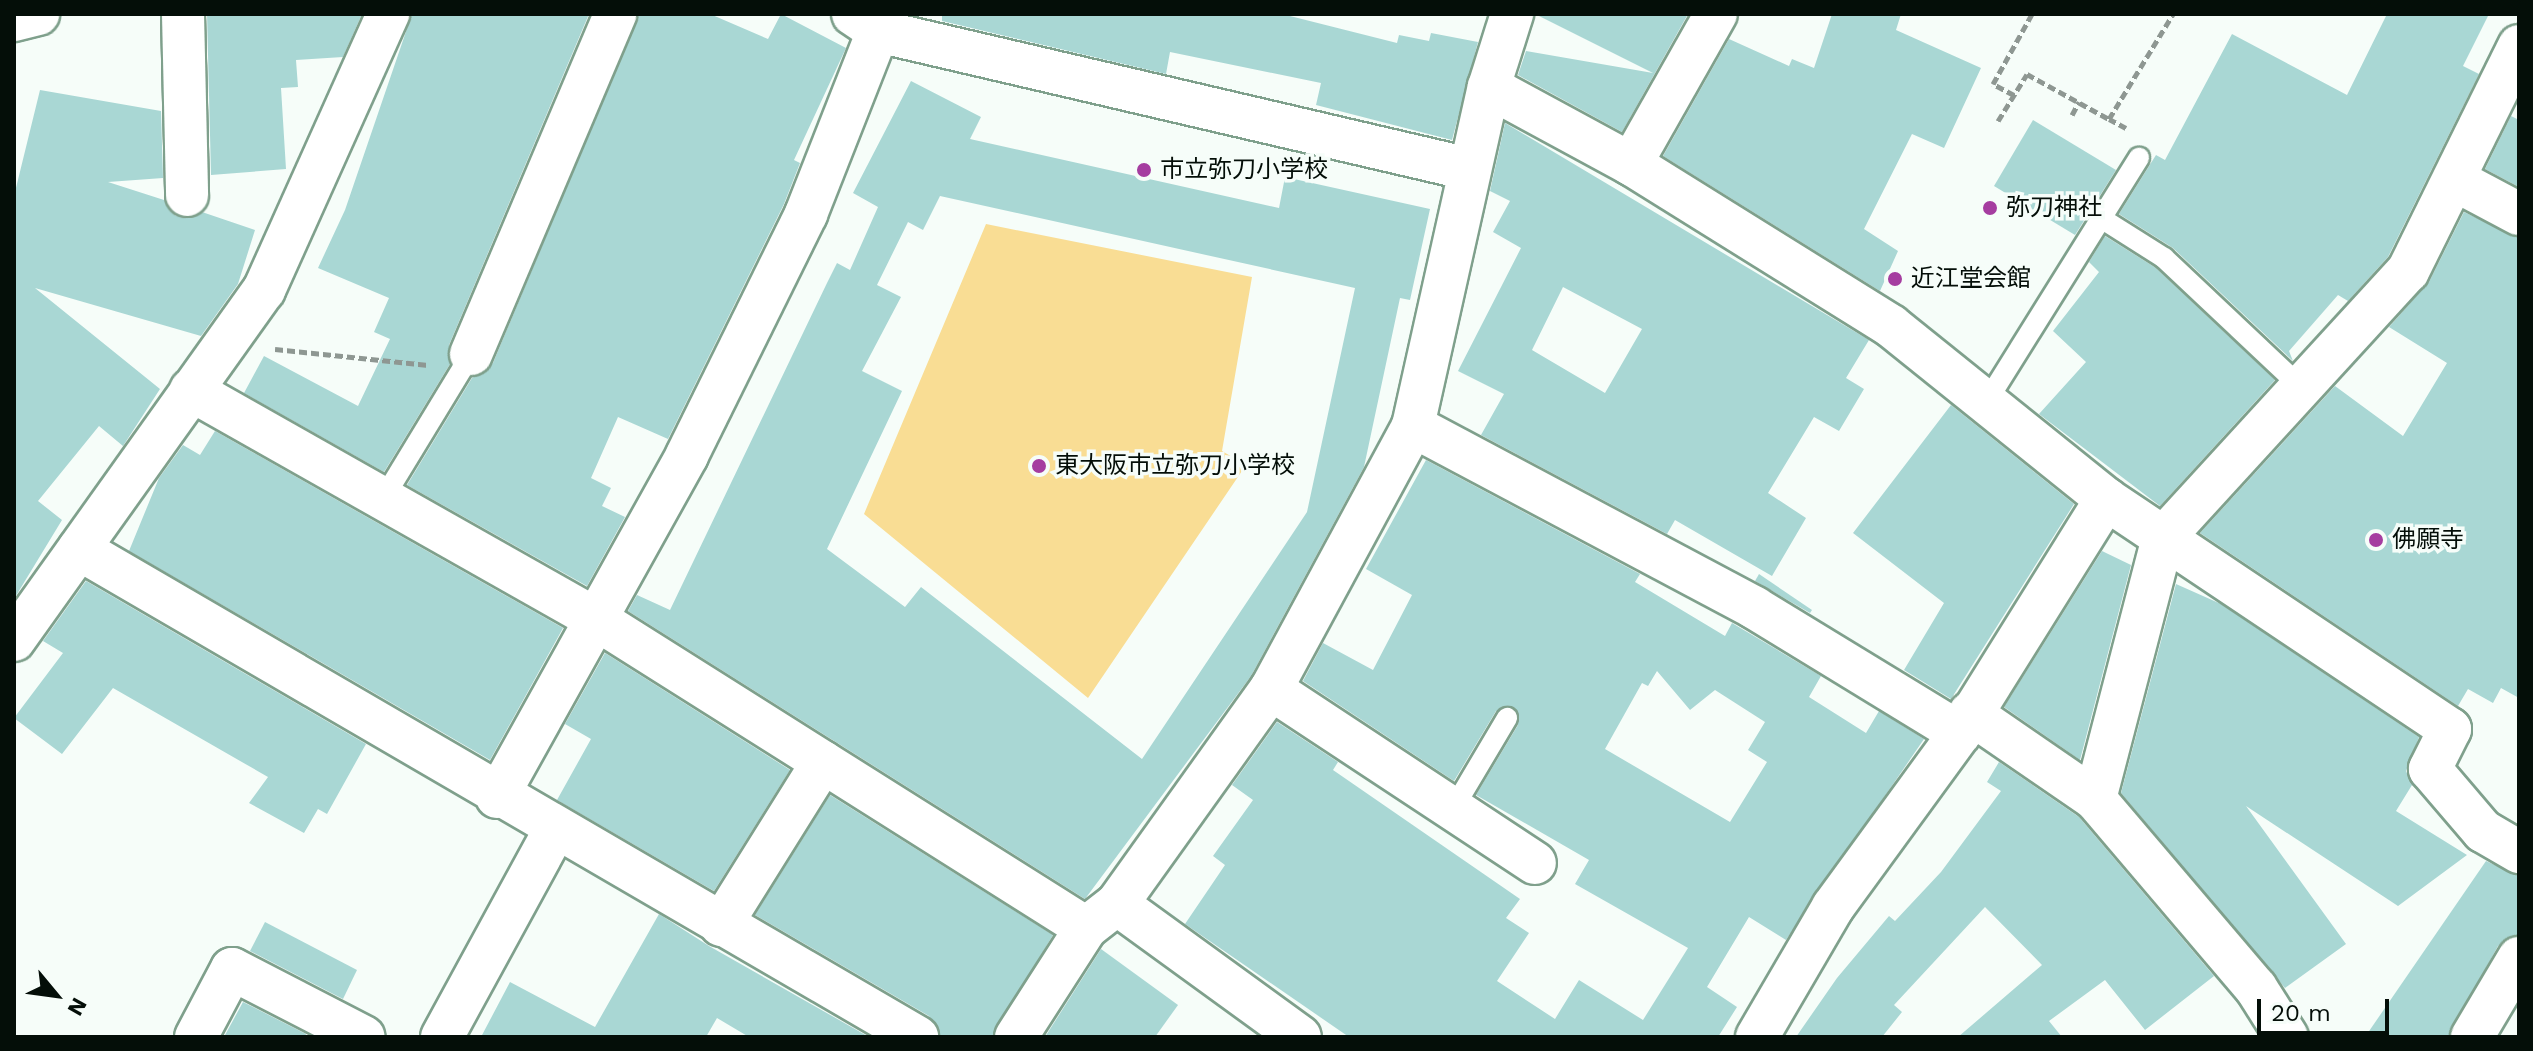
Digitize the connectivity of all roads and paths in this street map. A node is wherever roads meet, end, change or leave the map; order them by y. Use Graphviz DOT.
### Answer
graph roads {
  1 [pos="38,14"];
  2 [pos="183,14"];
  3 [pos="388,14"];
  4 [pos="615,14"];
  5 [pos="1512,14"];
  6 [pos="1716,14"];
  7 [pos="2032,14"];
  8 [pos="14,20"];
  9 [pos="866,23"];
  10 [pos="2519,46"];
  11 [pos="1489,87"];
  12 [pos="2014,95"];
  13 [pos="2079,102"];
  14 [pos="2072,115"];
  15 [pos="2109,119"];
  16 [pos="1998,121"];
  17 [pos="2139,158"];
  18 [pos="1631,164"];
  19 [pos="1469,169"];
  20 [pos="2455,180"];
  21 [pos="187,195"];
  22 [pos="2519,214"];
  23 [pos="2104,220"];
  24 [pos="226,343"];
  25 [pos="471,354"];
  26 [pos="2299,385"];
  27 [pos="191,390"];
  28 [pos="1987,401"];
  29 [pos="1413,426"];
  30 [pos="383,499"];
  31 [pos="2106,499"];
  32 [pos="2163,538"];
  33 [pos="79,549"];
  34 [pos="596,619"];
  35 [pos="18,625"];
  36 [pos="1271,689"];
  37 [pos="1507,718"];
  38 [pos="1965,723"];
  39 [pos="823,762"];
  40 [pos="497,797"];
  41 [pos="2095,799"];
  42 [pos="1453,809"];
  43 [pos="555,830"];
  44 [pos="2519,852"];
  45 [pos="1535,863"];
  46 [pos="1102,916"];
  47 [pos="721,925"];
  48 [pos="2519,958"];
  49 [pos="196,1037"];
  50 [pos="364,1037"];
  51 [pos="442,1037"];
  52 [pos="917,1037"];
  53 [pos="1016,1037"];
  54 [pos="1300,1037"];
  55 [pos="1757,1037"];
  56 [pos="2287,1037"];
  57 [pos="2472,1037"];
  1 -- 8 [label="street"];
  2 -- 21 [label="street"];
  3 -- 24 [label="street"];
  4 -- 25 [label="street"];
  5 -- 11 [label="street"];
  6 -- 18 [label="street"];
  7 -- 12 [label="path"];
  9 -- 19 [label="street"];
  9 -- 34 [label="street"];
  10 -- 20 [label="street"];
  11 -- 18 [label="street"];
  11 -- 19 [label="street"];
  12 -- 13 [label="path"];
  12 -- 16 [label="path"];
  13 -- 14 [label="path"];
  13 -- 15 [label="path"];
  17 -- 23 [label="lane"];
  18 -- 28 [label="street"];
  19 -- 29 [label="street"];
  20 -- 22 [label="street"];
  20 -- 26 [label="street"];
  23 -- 26 [label="lane"];
  23 -- 28 [label="lane"];
  24 -- 25 [label="path"];
  24 -- 27 [label="street"];
  25 -- 30 [label="lane"];
  26 -- 32 [label="street"];
  27 -- 30 [label="street"];
  27 -- 33 [label="street"];
  28 -- 31 [label="street"];
  29 -- 36 [label="street"];
  29 -- 38 [label="street"];
  30 -- 34 [label="street"];
  31 -- 32 [label="street"];
  31 -- 38 [label="street"];
  32 -- 41 [label="street"];
  32 -- 44 [label="street"];
  33 -- 35 [label="street"];
  33 -- 40 [label="street"];
  34 -- 39 [label="street"];
  34 -- 40 [label="street"];
  36 -- 42 [label="street"];
  36 -- 46 [label="street"];
  37 -- 42 [label="lane"];
  38 -- 41 [label="street"];
  38 -- 55 [label="street"];
  39 -- 46 [label="street"];
  39 -- 47 [label="street"];
  40 -- 43 [label="street"];
  41 -- 56 [label="street"];
  42 -- 45 [label="street"];
  43 -- 47 [label="street"];
  43 -- 51 [label="street"];
  46 -- 53 [label="street"];
  46 -- 54 [label="street"];
  47 -- 52 [label="street"];
  48 -- 57 [label="street"];
  49 -- 50 [label="street"];
}
